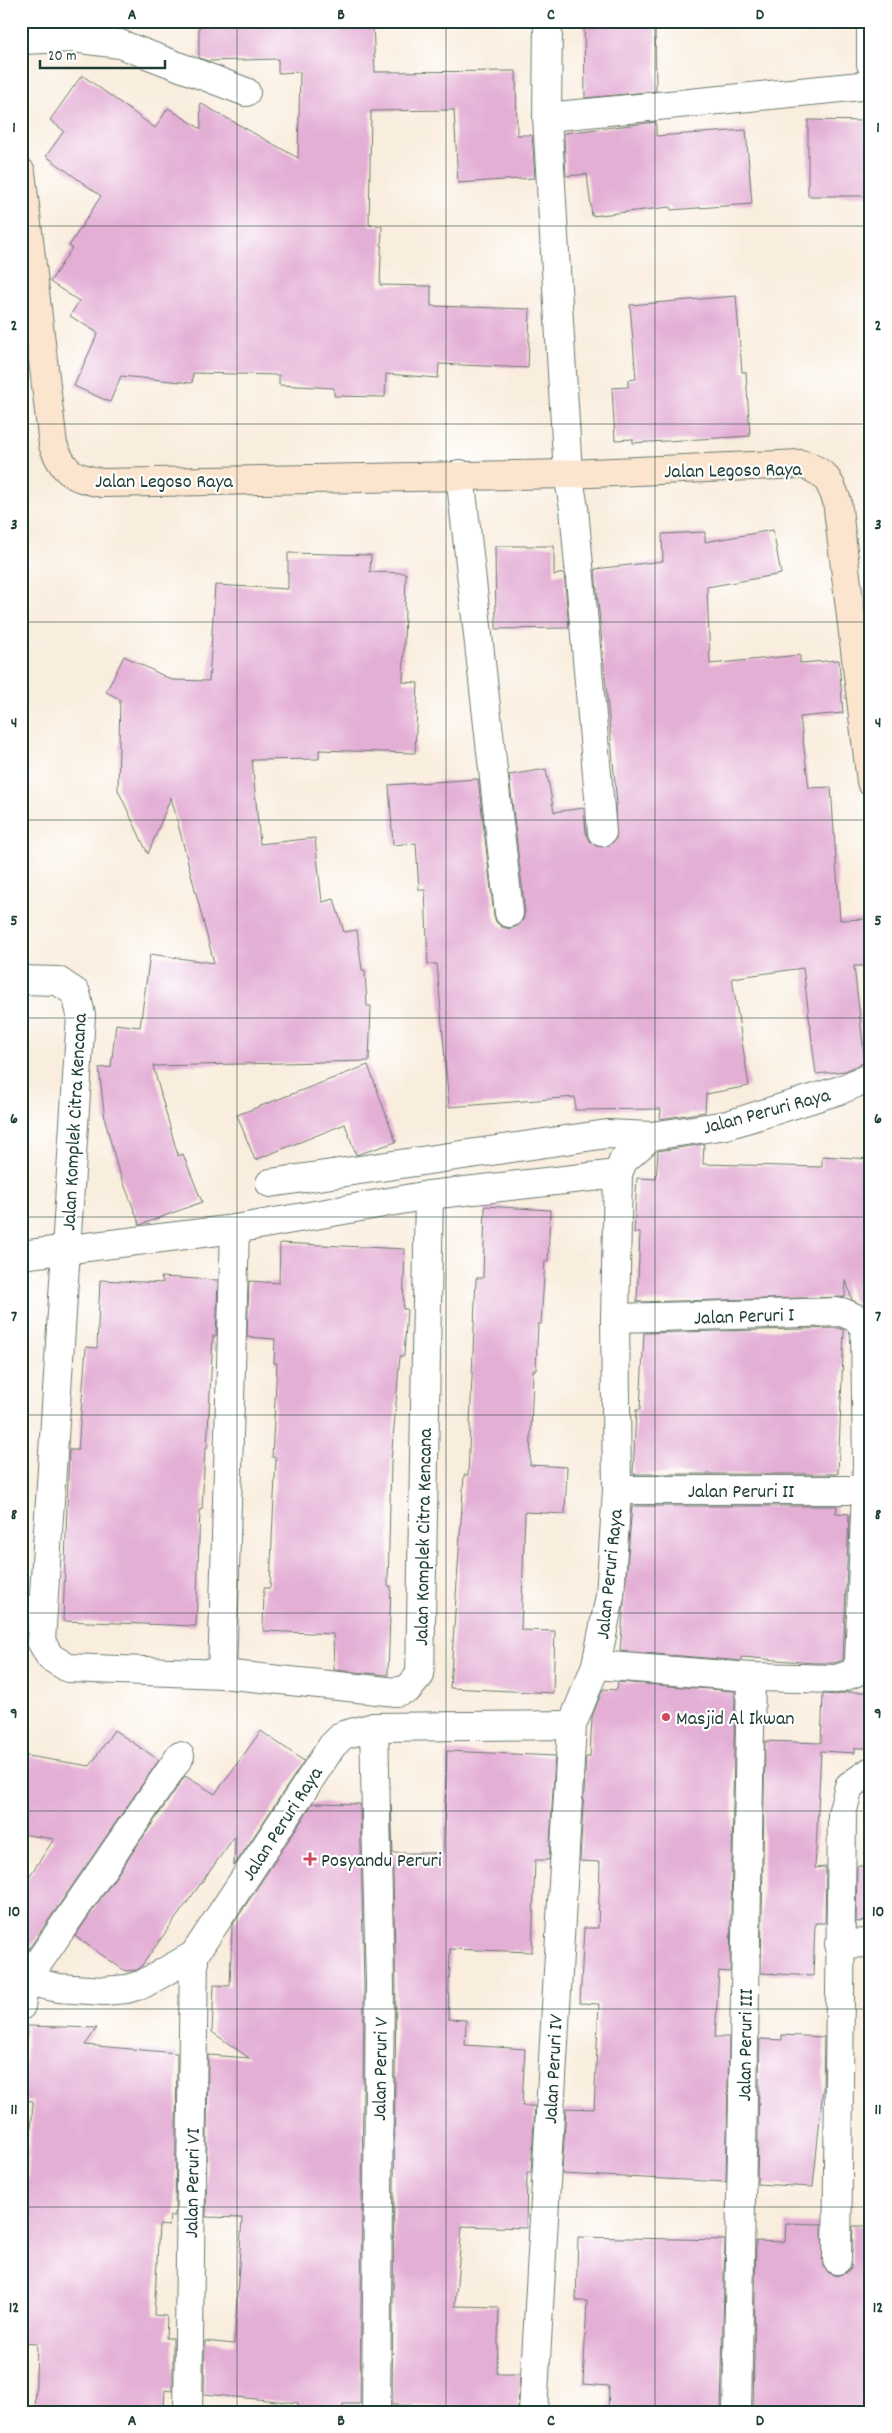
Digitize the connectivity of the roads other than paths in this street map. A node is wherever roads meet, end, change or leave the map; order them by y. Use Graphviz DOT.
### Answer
graph roads {
  1 [pos="548,21"];
  2 [pos="871,21"];
  3 [pos="21,40"];
  4 [pos="871,64"];
  5 [pos="871,85"];
  6 [pos="246,92"];
  7 [pos="547,117"];
  8 [pos="21,172"];
  9 [pos="460,474"];
  10 [pos="568,474"];
  11 [pos="871,782"];
  12 [pos="602,832"];
  13 [pos="509,913"];
  14 [pos="21,980"];
  15 [pos="871,1077"];
  16 [pos="651,1136"];
  17 [pos="618,1174"];
  18 [pos="270,1182"];
  19 [pos="430,1195"];
  20 [pos="236,1229"];
  21 [pos="66,1249"];
  22 [pos="21,1256"];
  23 [pos="615,1318"];
  24 [pos="617,1490"];
  25 [pos="865,1490"];
  26 [pos="596,1665"];
  27 [pos="222,1674"];
  28 [pos="751,1678"];
  29 [pos="572,1725"];
  30 [pos="374,1727"];
  31 [pos="180,1756"];
  32 [pos="871,1771"];
  33 [pos="871,1943"];
  34 [pos="839,1944"];
  35 [pos="194,1955"];
  36 [pos="23,1989"];
  37 [pos="837,2260"];
  38 [pos="188,2412"];
  39 [pos="376,2412"];
  40 [pos="533,2412"];
  41 [pos="737,2412"];
  1 -- 7 [label="street"];
  2 -- 4 [label="street"];
  3 -- 6 [label="street"];
  5 -- 7 [label="street"];
  7 -- 10 [label="street"];
  8 -- 9 [label="street, Jalan Legoso Raya"];
  9 -- 10 [label="street, Jalan Legoso Raya"];
  9 -- 13 [label="street"];
  10 -- 11 [label="street, Jalan Legoso Raya"];
  10 -- 12 [label="street"];
  14 -- 21 [label="street, Jalan Komplek Citra Kencana"];
  15 -- 16 [label="street, Jalan Peruri Raya"];
  16 -- 17 [label="street"];
  16 -- 18 [label="street, Jalan Peruri Raya"];
  17 -- 19 [label="street, Jalan Komplek Citra Kencana"];
  17 -- 23 [label="street, Jalan Peruri Raya"];
  19 -- 20 [label="street, Jalan Komplek Citra Kencana"];
  19 -- 27 [label="street, Jalan Komplek Citra Kencana"];
  20 -- 21 [label="street, Jalan Komplek Citra Kencana"];
  20 -- 27 [label="street"];
  21 -- 22 [label="street, Jalan Komplek Citra Kencana"];
  21 -- 27 [label="street, Jalan Komplek Citra Kencana"];
  23 -- 24 [label="street, Jalan Peruri Raya"];
  23 -- 25 [label="street, Jalan Peruri I"];
  24 -- 25 [label="street, Jalan Peruri II"];
  24 -- 26 [label="street, Jalan Peruri Raya"];
  25 -- 28 [label="street"];
  26 -- 28 [label="street"];
  26 -- 29 [label="street, Jalan Peruri Raya"];
  28 -- 41 [label="street, Jalan Peruri III"];
  29 -- 30 [label="street, Jalan Peruri Raya"];
  29 -- 40 [label="street, Jalan Peruri IV"];
  30 -- 35 [label="street, Jalan Peruri Raya"];
  30 -- 39 [label="street, Jalan Peruri V"];
  31 -- 36 [label="street"];
  32 -- 34 [label="street"];
  33 -- 34 [label="street"];
  34 -- 37 [label="street"];
  35 -- 36 [label="street, Jalan Peruri Raya"];
  35 -- 38 [label="street, Jalan Peruri VI"];
}
